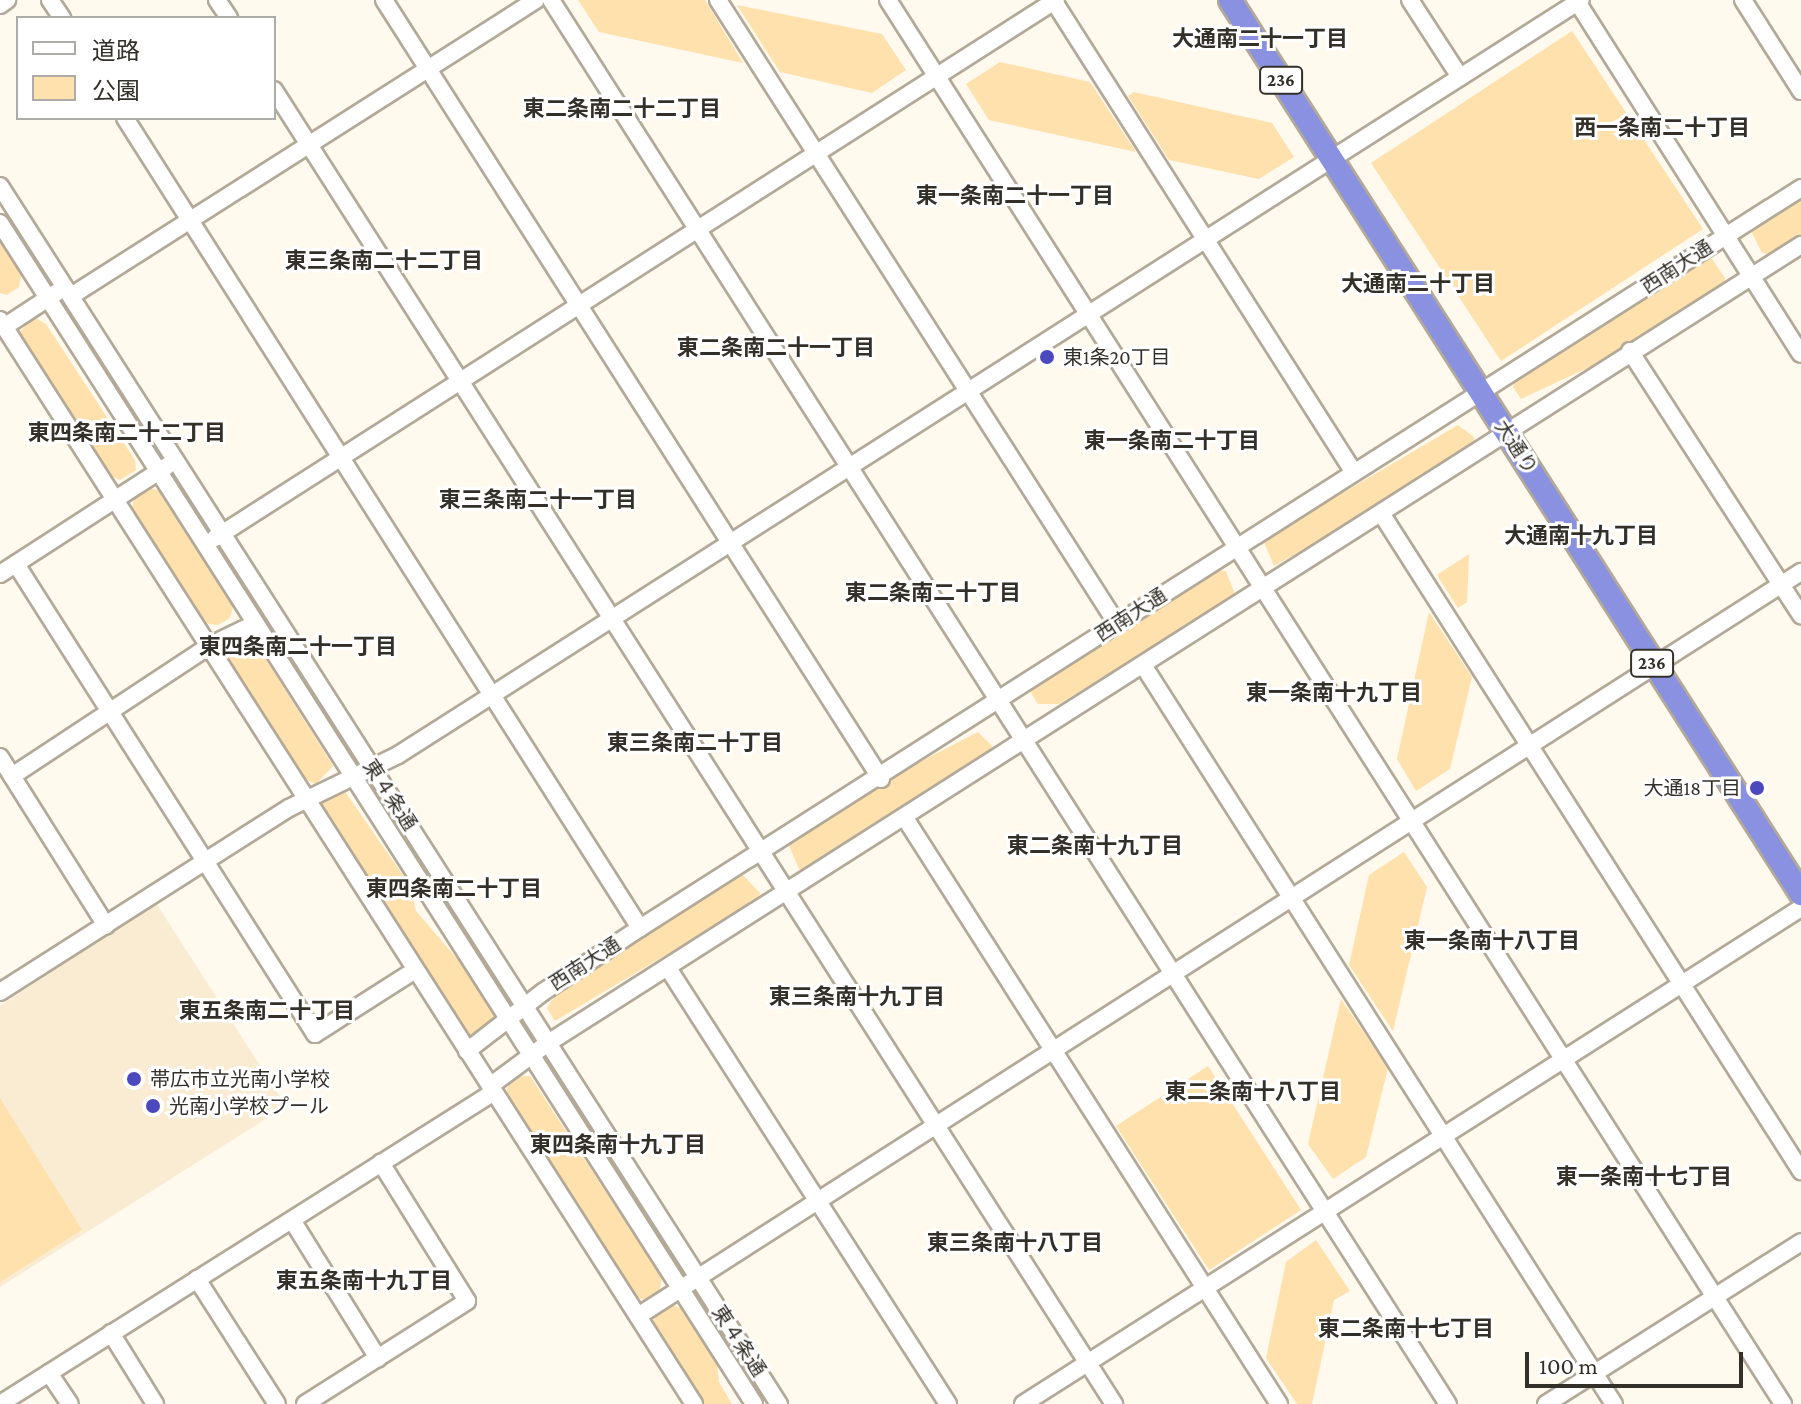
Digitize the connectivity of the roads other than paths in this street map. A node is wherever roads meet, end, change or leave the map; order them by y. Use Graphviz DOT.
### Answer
graph roads {
  1 [pos="7,0"];
  2 [pos="384,0"];
  3 [pos="536,0"];
  4 [pos="551,0"];
  5 [pos="718,0"];
  6 [pos="888,0"];
  7 [pos="1055,0"];
  8 [pos="1230,0"];
  9 [pos="1410,0"];
  10 [pos="1743,0"];
  11 [pos="1578,1"];
  12 [pos="0,5"];
  13 [pos="428,70"];
  14 [pos="936,76"];
  15 [pos="1460,77"];
  16 [pos="1801,91"];
  17 [pos="276,93"];
  18 [pos="126,120"];
  19 [pos="309,146"];
  20 [pos="819,153"];
  21 [pos="1332,160"];
  22 [pos="0,186"];
  23 [pos="1801,188"];
  24 [pos="189,219"];
  25 [pos="0,223"];
  26 [pos="698,228"];
  27 [pos="1726,236"];
  28 [pos="1207,240"];
  29 [pos="1801,245"];
  30 [pos="1751,276"];
  31 [pos="68,292"];
  32 [pos="48,298"];
  33 [pos="579,304"];
  34 [pos="1088,315"];
  35 [pos="2,323"];
  36 [pos="1630,351"];
  37 [pos="1801,354"];
  38 [pos="460,382"];
  39 [pos="969,392"];
  40 [pos="1481,394"];
  41 [pos="1505,431"];
  42 [pos="342,458"];
  43 [pos="175,461"];
  44 [pos="851,469"];
  45 [pos="1353,471"];
  46 [pos="157,472"];
  47 [pos="115,500"];
  48 [pos="1381,513"];
  49 [pos="222,533"];
  50 [pos="732,543"];
  51 [pos="204,545"];
  52 [pos="1236,547"];
  53 [pos="16,564"];
  54 [pos="1801,572"];
  55 [pos="0,574"];
  56 [pos="1782,584"];
  57 [pos="1263,588"];
  58 [pos="1801,615"];
  59 [pos="613,619"];
  60 [pos="254,624"];
  61 [pos="1117,624"];
  62 [pos="211,645"];
  63 [pos="1143,665"];
  64 [pos="1654,666"];
  65 [pos="494,695"];
  66 [pos="999,701"];
  67 [pos="110,713"];
  68 [pos="1023,740"];
  69 [pos="1528,747"];
  70 [pos="0,757"];
  71 [pos="373,768"];
  72 [pos="12,776"];
  73 [pos="351,778"];
  74 [pos="881,779"];
  75 [pos="306,799"];
  76 [pos="905,818"];
  77 [pos="1412,820"];
  78 [pos="761,853"];
  79 [pos="207,861"];
  80 [pos="786,892"];
  81 [pos="1801,894"];
  82 [pos="1292,898"];
  83 [pos="1801,908"];
  84 [pos="106,925"];
  85 [pos="640,928"];
  86 [pos="668,968"];
  87 [pos="415,970"];
  88 [pos="1173,973"];
  89 [pos="1681,984"];
  90 [pos="2,987"];
  91 [pos="525,1007"];
  92 [pos="509,1022"];
  93 [pos="548,1043"];
  94 [pos="1055,1049"];
  95 [pos="467,1051"];
  96 [pos="532,1056"];
  97 [pos="1563,1058"];
  98 [pos="492,1089"];
  99 [pos="935,1125"];
  100 [pos="1442,1136"];
  101 [pos="381,1163"];
  102 [pos="1801,1171"];
  103 [pos="818,1202"];
  104 [pos="1325,1212"];
  105 [pos="292,1220"];
  106 [pos="1801,1242"];
  107 [pos="699,1278"];
  108 [pos="197,1279"];
  109 [pos="1206,1288"];
  110 [pos="680,1289"];
  111 [pos="1713,1297"];
  112 [pos="638,1316"];
  113 [pos="111,1333"];
  114 [pos="378,1358"];
  115 [pos="1088,1363"];
  116 [pos="49,1373"];
  117 [pos="1594,1373"];
  118 [pos="0,1404"];
  119 [pos="70,1404"];
  120 [pos="155,1404"];
  121 [pos="277,1404"];
  122 [pos="305,1404"];
  123 [pos="694,1404"];
  124 [pos="754,1404"];
  125 [pos="779,1404"];
  126 [pos="948,1404"];
  127 [pos="1023,1404"];
  128 [pos="1114,1404"];
  129 [pos="1279,1404"];
  130 [pos="1448,1404"];
  131 [pos="1546,1404"];
  132 [pos="1614,1404"];
  133 [pos="1783,1404"];
  1 -- 12 [label="street"];
  2 -- 13 [label="street"];
  3 -- 13 [label="street"];
  4 -- 26 [label="street"];
  5 -- 20 [label="street"];
  6 -- 14 [label="street"];
  7 -- 14 [label="street"];
  7 -- 28 [label="street"];
  8 -- 21 [label="highway, 大通り / 236"];
  9 -- 15 [label="street"];
  10 -- 16 [label="street"];
  11 -- 15 [label="street"];
  11 -- 27 [label="street"];
  13 -- 19 [label="street"];
  13 -- 33 [label="street"];
  14 -- 20 [label="street"];
  14 -- 34 [label="street"];
  15 -- 21 [label="street"];
  17 -- 19 [label="street"];
  18 -- 24 [label="street"];
  19 -- 24 [label="street"];
  19 -- 38 [label="street"];
  20 -- 26 [label="street"];
  20 -- 39 [label="street"];
  21 -- 28 [label="street"];
  21 -- 40 [label="highway, 大通り / 236"];
  22 -- 31 [label="street, 東４条通"];
  23 -- 27 [label="street, 西南大通"];
  24 -- 31 [label="street"];
  24 -- 42 [label="street"];
  25 -- 32 [label="street, 東４条通"];
  26 -- 33 [label="street"];
  26 -- 44 [label="street"];
  27 -- 30 [label="street"];
  27 -- 40 [label="street, 西南大通"];
  28 -- 34 [label="street"];
  28 -- 45 [label="street"];
  29 -- 30 [label="street"];
  30 -- 36 [label="street"];
  30 -- 37 [label="street"];
  31 -- 32 [label="street"];
  31 -- 43 [label="street, 東４条通"];
  32 -- 35 [label="street"];
  32 -- 46 [label="street, 東４条通"];
  33 -- 38 [label="street"];
  33 -- 50 [label="street"];
  34 -- 39 [label="street"];
  34 -- 52 [label="street"];
  35 -- 47 [label="street"];
  36 -- 41 [label="street"];
  36 -- 56 [label="street"];
  38 -- 42 [label="street"];
  38 -- 59 [label="street"];
  39 -- 44 [label="street"];
  39 -- 61 [label="street"];
  40 -- 41 [label="highway, 大通り / 236"];
  40 -- 45 [label="street, 西南大通"];
  41 -- 48 [label="street"];
  41 -- 64 [label="highway, 大通り / 236"];
  42 -- 49 [label="street"];
  42 -- 65 [label="street"];
  43 -- 46 [label="street"];
  43 -- 49 [label="street, 東４条通"];
  44 -- 50 [label="street"];
  44 -- 66 [label="street"];
  45 -- 52 [label="street, 西南大通"];
  46 -- 47 [label="street"];
  46 -- 51 [label="street, 東４条通"];
  47 -- 53 [label="street"];
  47 -- 62 [label="street"];
  48 -- 57 [label="street"];
  48 -- 69 [label="street"];
  49 -- 51 [label="street"];
  49 -- 71 [label="street, 東４条通"];
  50 -- 59 [label="street"];
  50 -- 74 [label="street"];
  51 -- 60 [label="street, 東４条通"];
  52 -- 57 [label="street"];
  52 -- 61 [label="street, 西南大通"];
  53 -- 55 [label="street"];
  53 -- 67 [label="street"];
  54 -- 56 [label="street"];
  56 -- 58 [label="street"];
  56 -- 64 [label="street"];
  57 -- 63 [label="street"];
  57 -- 77 [label="street"];
  59 -- 65 [label="street"];
  59 -- 78 [label="street"];
  60 -- 62 [label="street"];
  60 -- 73 [label="street, 東４条通"];
  61 -- 66 [label="street, 西南大通"];
  62 -- 67 [label="street"];
  62 -- 75 [label="street"];
  63 -- 68 [label="street"];
  63 -- 82 [label="street"];
  64 -- 69 [label="street"];
  64 -- 81 [label="highway, 大通り / 236"];
  65 -- 71 [label="street"];
  65 -- 85 [label="street"];
  66 -- 68 [label="street"];
  66 -- 74 [label="street, 西南大通"];
  67 -- 72 [label="street"];
  67 -- 79 [label="street"];
  68 -- 76 [label="street"];
  68 -- 88 [label="street"];
  69 -- 77 [label="street"];
  69 -- 89 [label="street"];
  70 -- 72 [label="street"];
  71 -- 73 [label="street"];
  71 -- 91 [label="street, 東４条通"];
  72 -- 84 [label="street"];
  73 -- 75 [label="street"];
  73 -- 92 [label="street, 東４条通"];
  74 -- 78 [label="street, 西南大通"];
  75 -- 79 [label="street"];
  75 -- 87 [label="street"];
  76 -- 80 [label="street"];
  76 -- 94 [label="street"];
  77 -- 82 [label="street"];
  77 -- 97 [label="street"];
  78 -- 80 [label="street"];
  78 -- 85 [label="street, 西南大通"];
  79 -- 84 [label="street"];
  79 -- 87 [label="street"];
  80 -- 86 [label="street"];
  80 -- 99 [label="street"];
  82 -- 88 [label="street"];
  82 -- 100 [label="street"];
  83 -- 89 [label="street"];
  84 -- 90 [label="street"];
  85 -- 91 [label="street, 西南大通"];
  86 -- 93 [label="street"];
  86 -- 103 [label="street"];
  87 -- 95 [label="street"];
  88 -- 94 [label="street"];
  88 -- 104 [label="street"];
  89 -- 97 [label="street"];
  89 -- 102 [label="street"];
  91 -- 92 [label="street, 西南大通"];
  91 -- 93 [label="street, 東４条通"];
  92 -- 95 [label="street, 西南大通"];
  92 -- 96 [label="street, 東４条通"];
  93 -- 96 [label="street"];
  93 -- 107 [label="street, 東４条通"];
  94 -- 99 [label="street"];
  94 -- 109 [label="street"];
  95 -- 98 [label="street"];
  96 -- 98 [label="street"];
  96 -- 110 [label="street, 東４条通"];
  97 -- 100 [label="street"];
  97 -- 111 [label="street"];
  98 -- 101 [label="street"];
  98 -- 112 [label="street"];
  99 -- 103 [label="street"];
  99 -- 115 [label="street"];
  100 -- 104 [label="street"];
  100 -- 117 [label="street"];
  101 -- 105 [label="street"];
  101 -- 114 [label="street"];
  103 -- 107 [label="street"];
  103 -- 126 [label="street"];
  104 -- 109 [label="street"];
  104 -- 130 [label="street"];
  105 -- 108 [label="street"];
  105 -- 114 [label="street"];
  106 -- 111 [label="street"];
  107 -- 110 [label="street"];
  107 -- 125 [label="street, 東４条通"];
  108 -- 113 [label="street"];
  108 -- 121 [label="street"];
  109 -- 115 [label="street"];
  109 -- 129 [label="street"];
  110 -- 112 [label="street"];
  110 -- 124 [label="street, 東４条通"];
  111 -- 117 [label="street"];
  111 -- 133 [label="street"];
  112 -- 123 [label="street"];
  113 -- 116 [label="street"];
  113 -- 120 [label="street"];
  114 -- 122 [label="street"];
  115 -- 127 [label="street"];
  115 -- 128 [label="street"];
  116 -- 118 [label="street"];
  116 -- 119 [label="street"];
  117 -- 131 [label="street"];
  117 -- 132 [label="street"];
}
